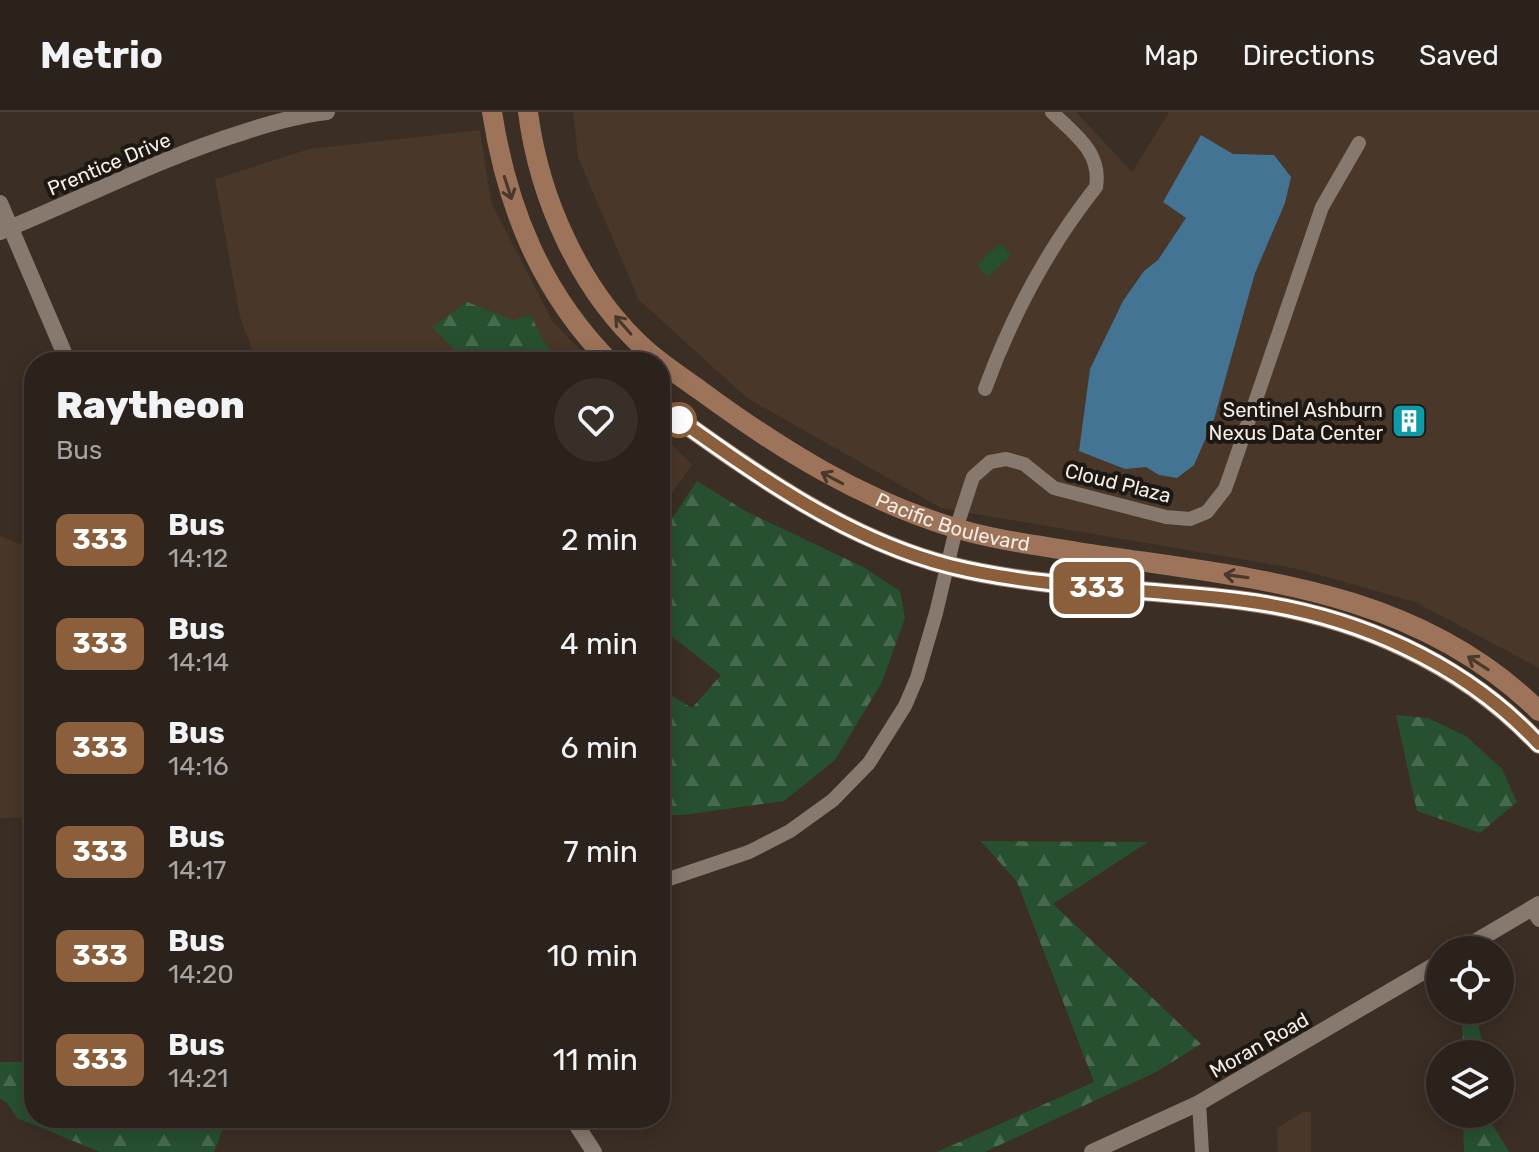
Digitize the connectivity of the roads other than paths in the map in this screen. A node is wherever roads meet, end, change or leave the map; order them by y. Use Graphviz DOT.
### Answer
graph roads {
  1 [pos="327,112"];
  2 [pos="492,112"];
  3 [pos="528,112"];
  4 [pos="1052,112"];
  5 [pos="1359,143"];
  6 [pos="0,203"];
  7 [pos="5,230"];
  8 [pos="63,352"];
  9 [pos="600,352"];
  10 [pos="649,352"];
  11 [pos="670,368"];
  12 [pos="985,389"];
  13 [pos="670,413"];
  14 [pos="956,529"];
  15 [pos="947,565"];
  16 [pos="1539,711"];
  17 [pos="1539,744"];
  18 [pos="670,879"];
  19 [pos="1536,911"];
  20 [pos="1488,936"];
  21 [pos="1426,970"];
  22 [pos="1199,1103"];
  23 [pos="578,1128"];
  24 [pos="594,1152"];
  25 [pos="1092,1152"];
  26 [pos="1202,1152"];
  1 -- 7 [label="street, Prentice Drive"];
  2 -- 9 [label="main road, one-way"];
  10 -- 3 [label="main road, Pacific Boulevard, one-way"];
  4 -- 12 [label="street"];
  5 -- 14 [label="street, Cloud Plaza"];
  6 -- 7 [label="street"];
  7 -- 8 [label="street"];
  14 -- 11 [label="main road, Pacific Boulevard, one-way"];
  13 -- 15 [label="main road, Pacific Boulevard"];
  14 -- 15 [label="street"];
  16 -- 14 [label="main road, Pacific Boulevard, one-way"];
  15 -- 17 [label="main road, Pacific Boulevard"];
  15 -- 18 [label="street"];
  19 -- 20 [label="street"];
  21 -- 22 [label="street, Moran Road"];
  22 -- 25 [label="street, Moran Road"];
  22 -- 26 [label="street"];
  23 -- 24 [label="street"];
}
